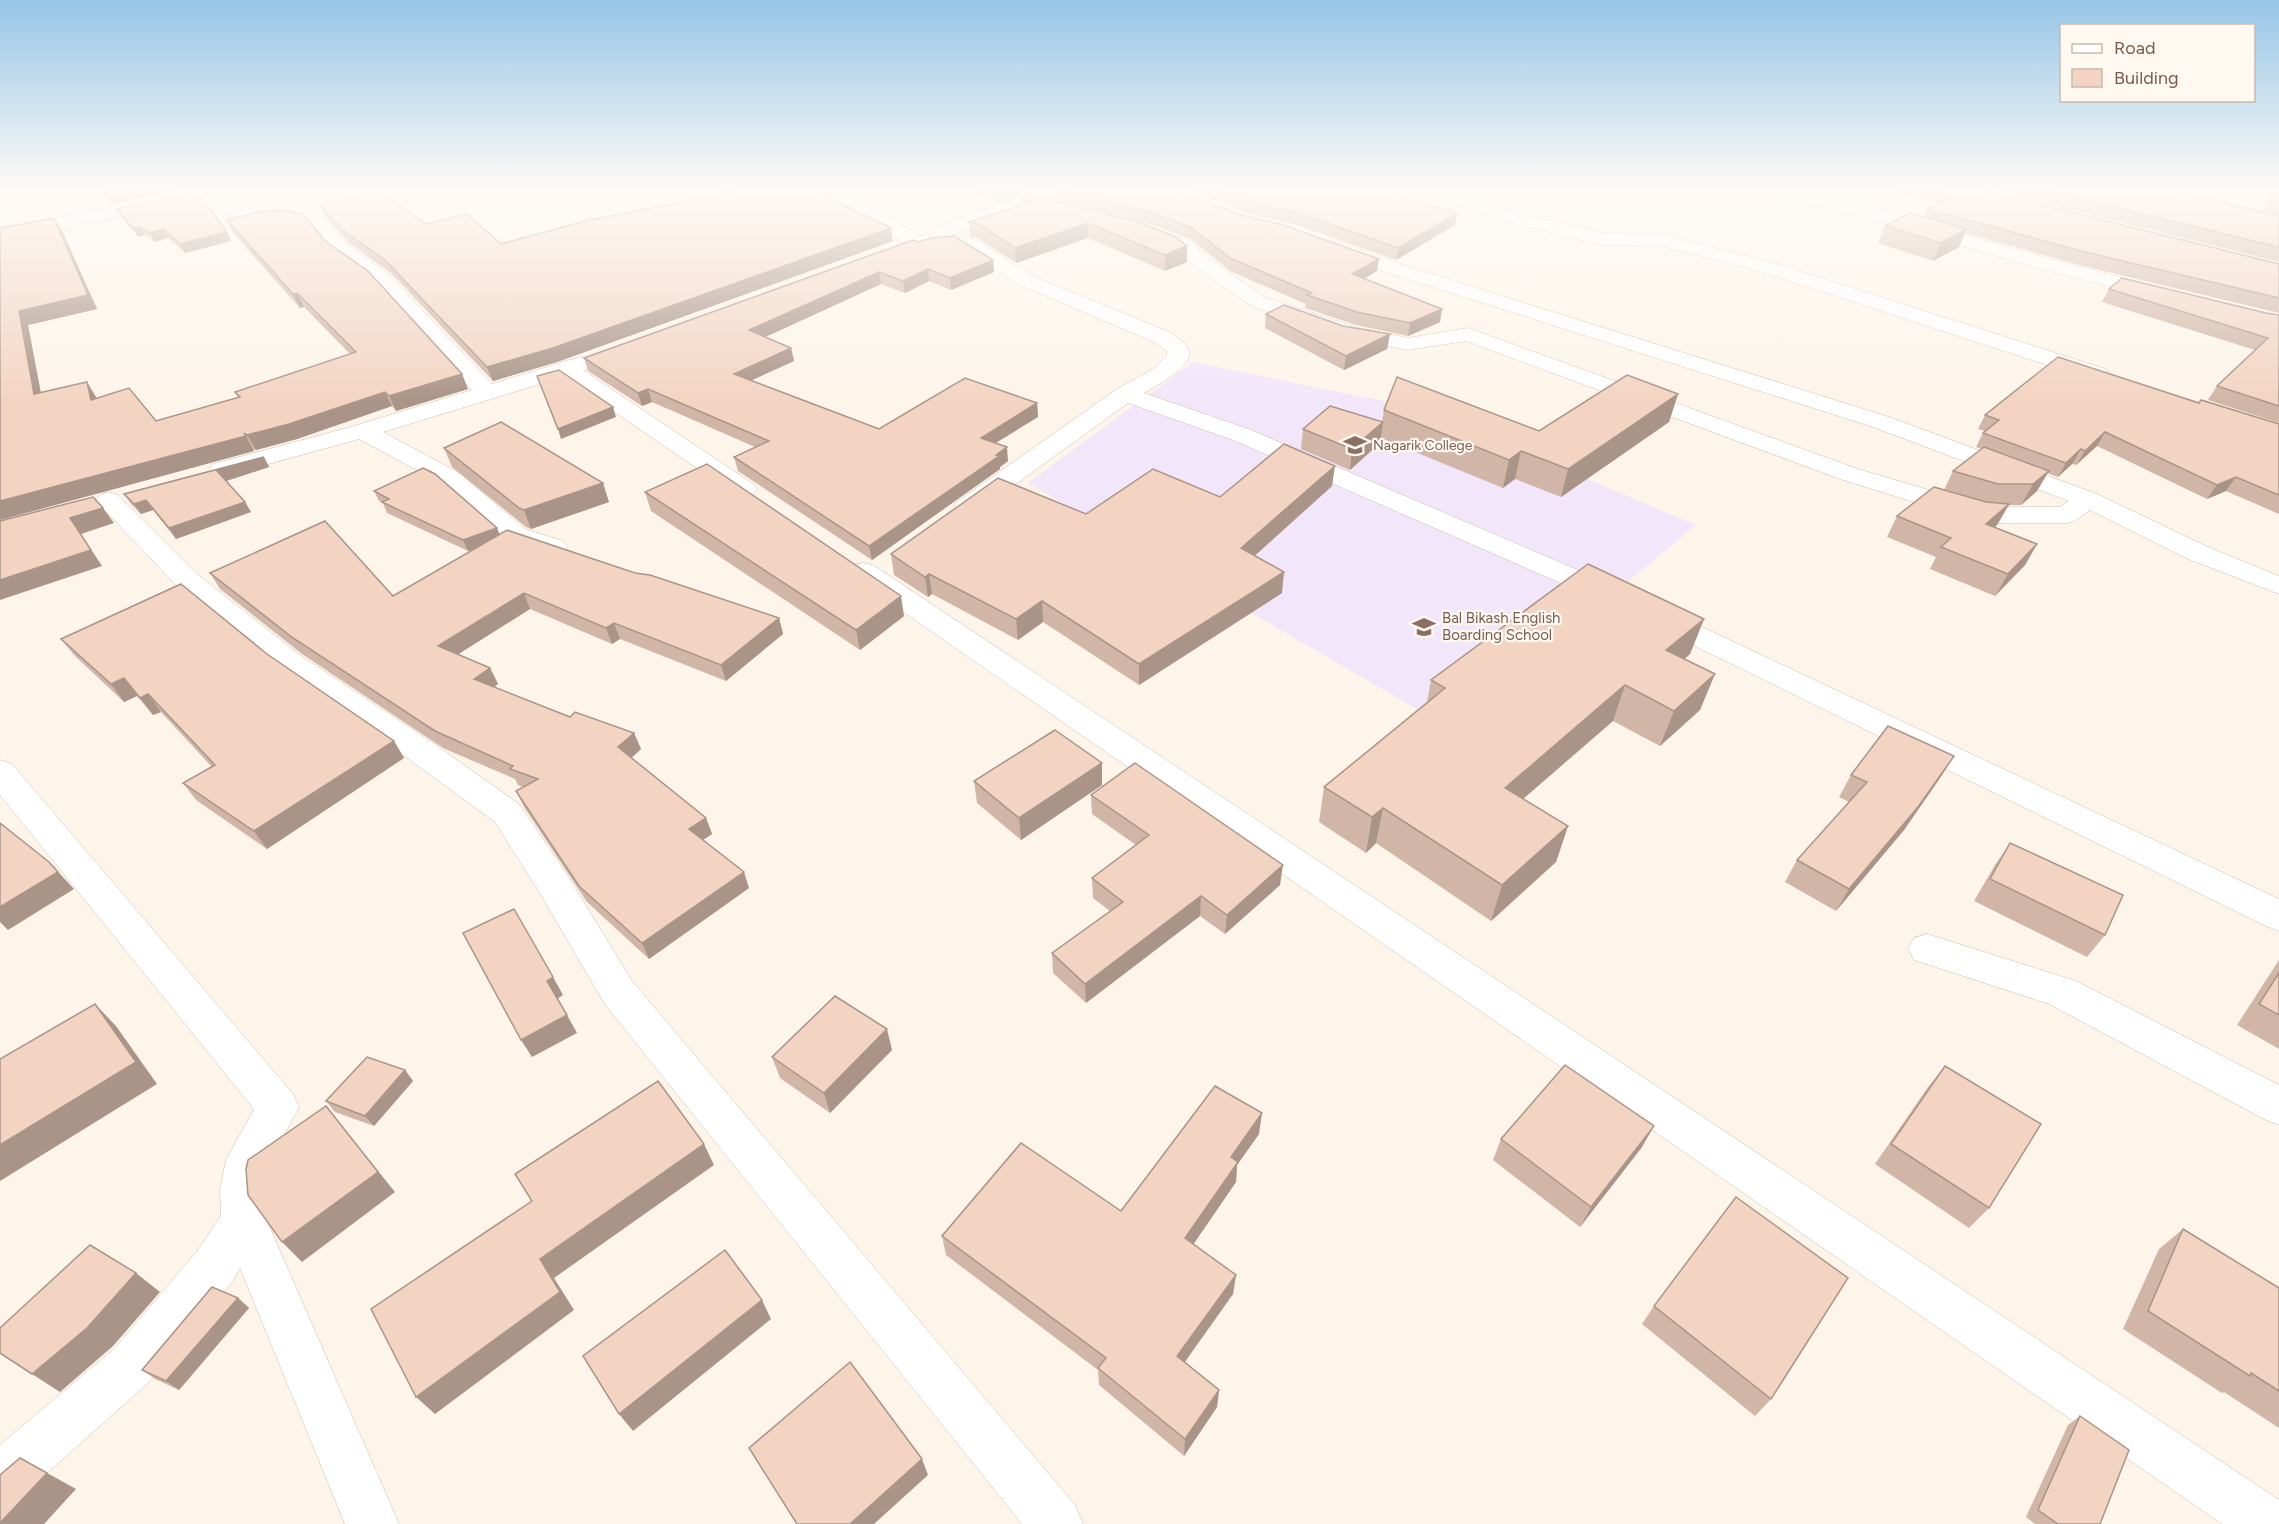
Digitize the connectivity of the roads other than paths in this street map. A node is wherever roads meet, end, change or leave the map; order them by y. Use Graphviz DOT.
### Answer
graph roads {
  1 [pos="358,260"];
  2 [pos="994,260"];
  3 [pos="1200,260"];
  4 [pos="1371,260"];
  5 [pos="1737,260"];
  6 [pos="2033,260"];
  7 [pos="2176,297"];
  8 [pos="2122,382"];
  9 [pos="488,393"];
  10 [pos="1125,394"];
  11 [pos="362,431"];
  12 [pos="201,475"];
  13 [pos="2088,499"];
  14 [pos="110,500"];
  15 [pos="773,509"];
  16 [pos="946,522"];
  17 [pos="832,549"];
  18 [pos="572,554"];
  19 [pos="2279,586"];
  20 [pos="0,772"];
  21 [pos="2279,916"];
  22 [pos="1927,949"];
  23 [pos="2279,1106"];
  24 [pos="244,1221"];
  25 [pos="0,1479"];
  26 [pos="372,1524"];
  27 [pos="1056,1524"];
  28 [pos="2268,1524"];
  1 -- 9 [label="street"];
  2 -- 10 [label="street"];
  3 -- 13 [label="street"];
  4 -- 13 [label="street"];
  5 -- 8 [label="street"];
  6 -- 7 [label="street"];
  9 -- 11 [label="street"];
  9 -- 15 [label="street"];
  10 -- 16 [label="street"];
  10 -- 21 [label="street"];
  11 -- 12 [label="street"];
  11 -- 18 [label="street"];
  13 -- 19 [label="street"];
  14 -- 27 [label="street"];
  17 -- 28 [label="street"];
  20 -- 24 [label="street"];
  22 -- 23 [label="street"];
  24 -- 25 [label="street"];
  24 -- 26 [label="street"];
}
